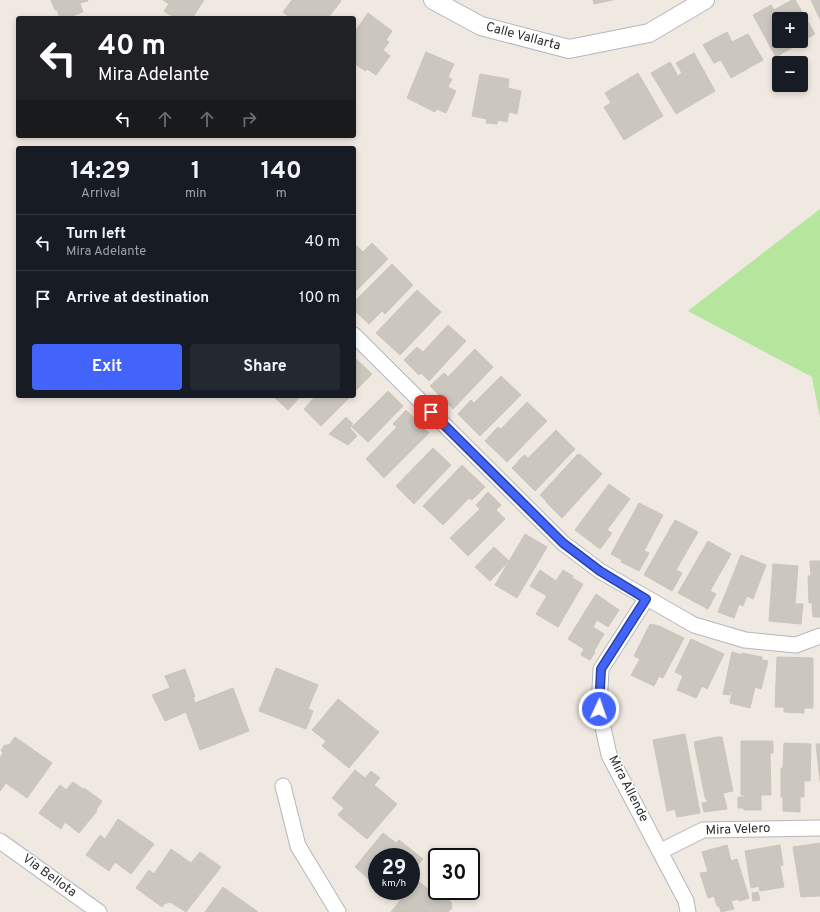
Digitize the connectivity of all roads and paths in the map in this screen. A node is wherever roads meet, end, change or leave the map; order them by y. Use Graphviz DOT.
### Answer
graph roads {
  1 [pos="433,0"];
  2 [pos="705,0"];
  3 [pos="356,337"];
  4 [pos="646,599"];
  5 [pos="820,636"];
  6 [pos="283,786"];
  7 [pos="820,828"];
  8 [pos="0,841"];
  9 [pos="661,851"];
  10 [pos="99,912"];
  11 [pos="338,912"];
  12 [pos="688,912"];
  1 -- 2 [label="street, Calle Vallarta"];
  3 -- 4 [label="street"];
  4 -- 5 [label="street"];
  4 -- 9 [label="street, Mira Allende"];
  6 -- 11 [label="street"];
  7 -- 9 [label="street, Mira Velero"];
  8 -- 10 [label="street, Via Bellota"];
  9 -- 12 [label="street, Mira Allende"];
}
